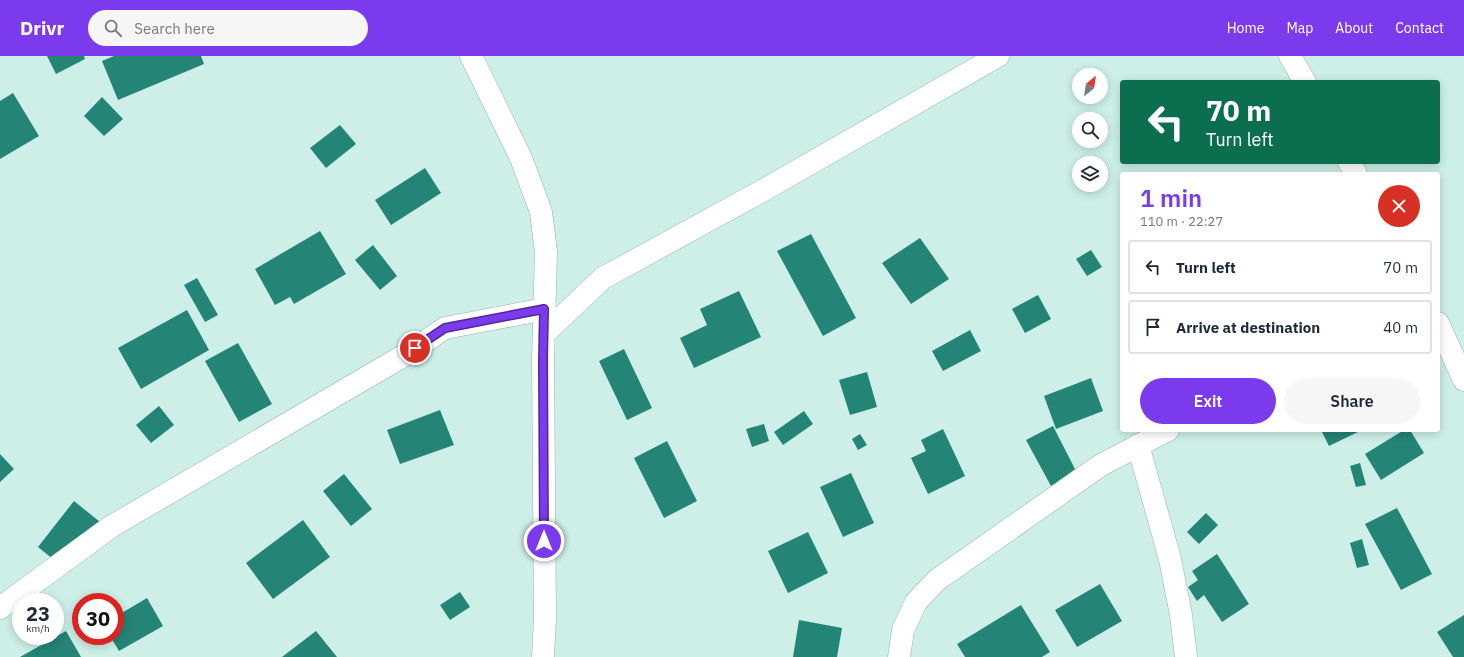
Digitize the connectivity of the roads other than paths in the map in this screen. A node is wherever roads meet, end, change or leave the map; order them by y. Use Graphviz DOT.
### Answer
graph roads {
  1 [pos="471,56"];
  2 [pos="998,56"];
  3 [pos="1290,56"];
  4 [pos="1304,80"];
  5 [pos="544,309"];
  6 [pos="1440,327"];
  7 [pos="544,334"];
  8 [pos="1464,380"];
  9 [pos="1164,432"];
  10 [pos="1138,445"];
  11 [pos="0,608"];
  12 [pos="542,657"];
  13 [pos="899,657"];
  14 [pos="1186,657"];
  1 -- 5 [label="street"];
  2 -- 7 [label="street"];
  3 -- 4 [label="street"];
  5 -- 7 [label="street"];
  5 -- 11 [label="street"];
  6 -- 8 [label="street"];
  7 -- 12 [label="street"];
  9 -- 10 [label="street"];
  10 -- 13 [label="street"];
  10 -- 14 [label="street"];
}
